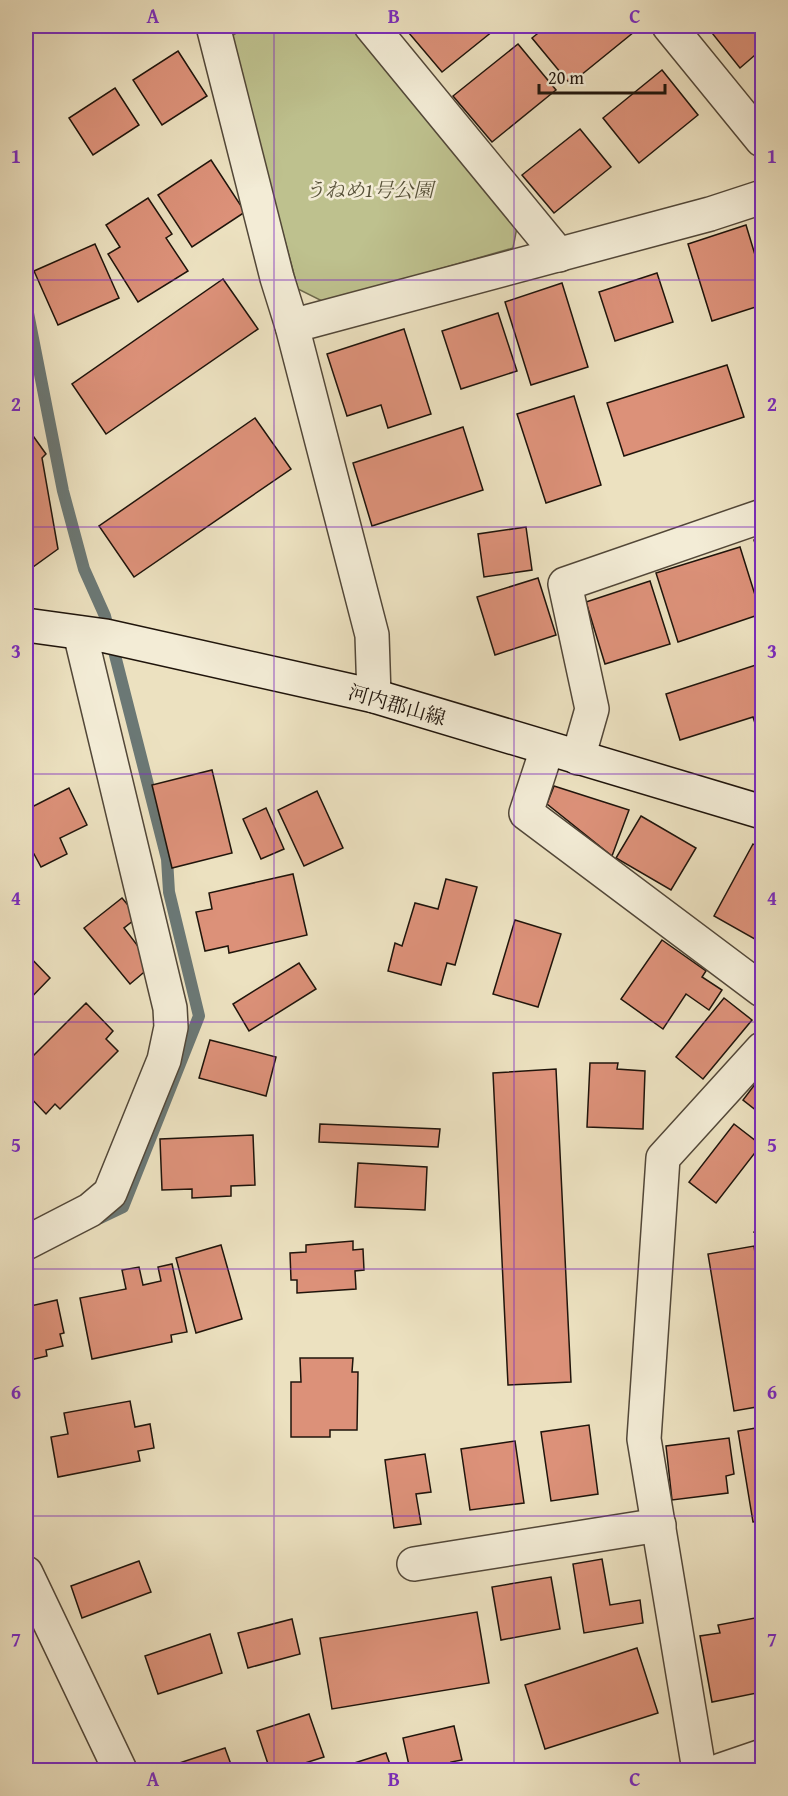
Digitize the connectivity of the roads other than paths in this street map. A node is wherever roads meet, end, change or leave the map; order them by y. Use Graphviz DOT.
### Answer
graph roads {
  1 [pos="213,26"];
  2 [pos="371,26"];
  3 [pos="671,26"];
  4 [pos="762,140"];
  5 [pos="762,197"];
  6 [pos="559,255"];
  7 [pos="292,326"];
  8 [pos="762,516"];
  9 [pos="26,625"];
  10 [pos="93,634"];
  11 [pos="374,696"];
  12 [pos="547,749"];
  13 [pos="578,758"];
  14 [pos="762,812"];
  15 [pos="762,990"];
  16 [pos="762,1048"];
  17 [pos="26,1243"];
  18 [pos="659,1525"];
  19 [pos="414,1564"];
  20 [pos="26,1573"];
  21 [pos="762,1756"];
  22 [pos="120,1770"];
  23 [pos="699,1770"];
  24 [pos="721,1770"];
  1 -- 7 [label="street"];
  2 -- 6 [label="street"];
  3 -- 4 [label="street"];
  5 -- 6 [label="street"];
  6 -- 7 [label="street"];
  7 -- 11 [label="street"];
  8 -- 13 [label="street"];
  9 -- 10 [label="street, 河内郡山線"];
  10 -- 11 [label="street, 河内郡山線"];
  10 -- 17 [label="street"];
  11 -- 12 [label="street, 河内郡山線"];
  12 -- 13 [label="street, 河内郡山線"];
  12 -- 15 [label="street"];
  13 -- 14 [label="street, 河内郡山線"];
  16 -- 18 [label="street"];
  18 -- 19 [label="street"];
  18 -- 23 [label="street"];
  20 -- 22 [label="street"];
  21 -- 24 [label="street"];
}
